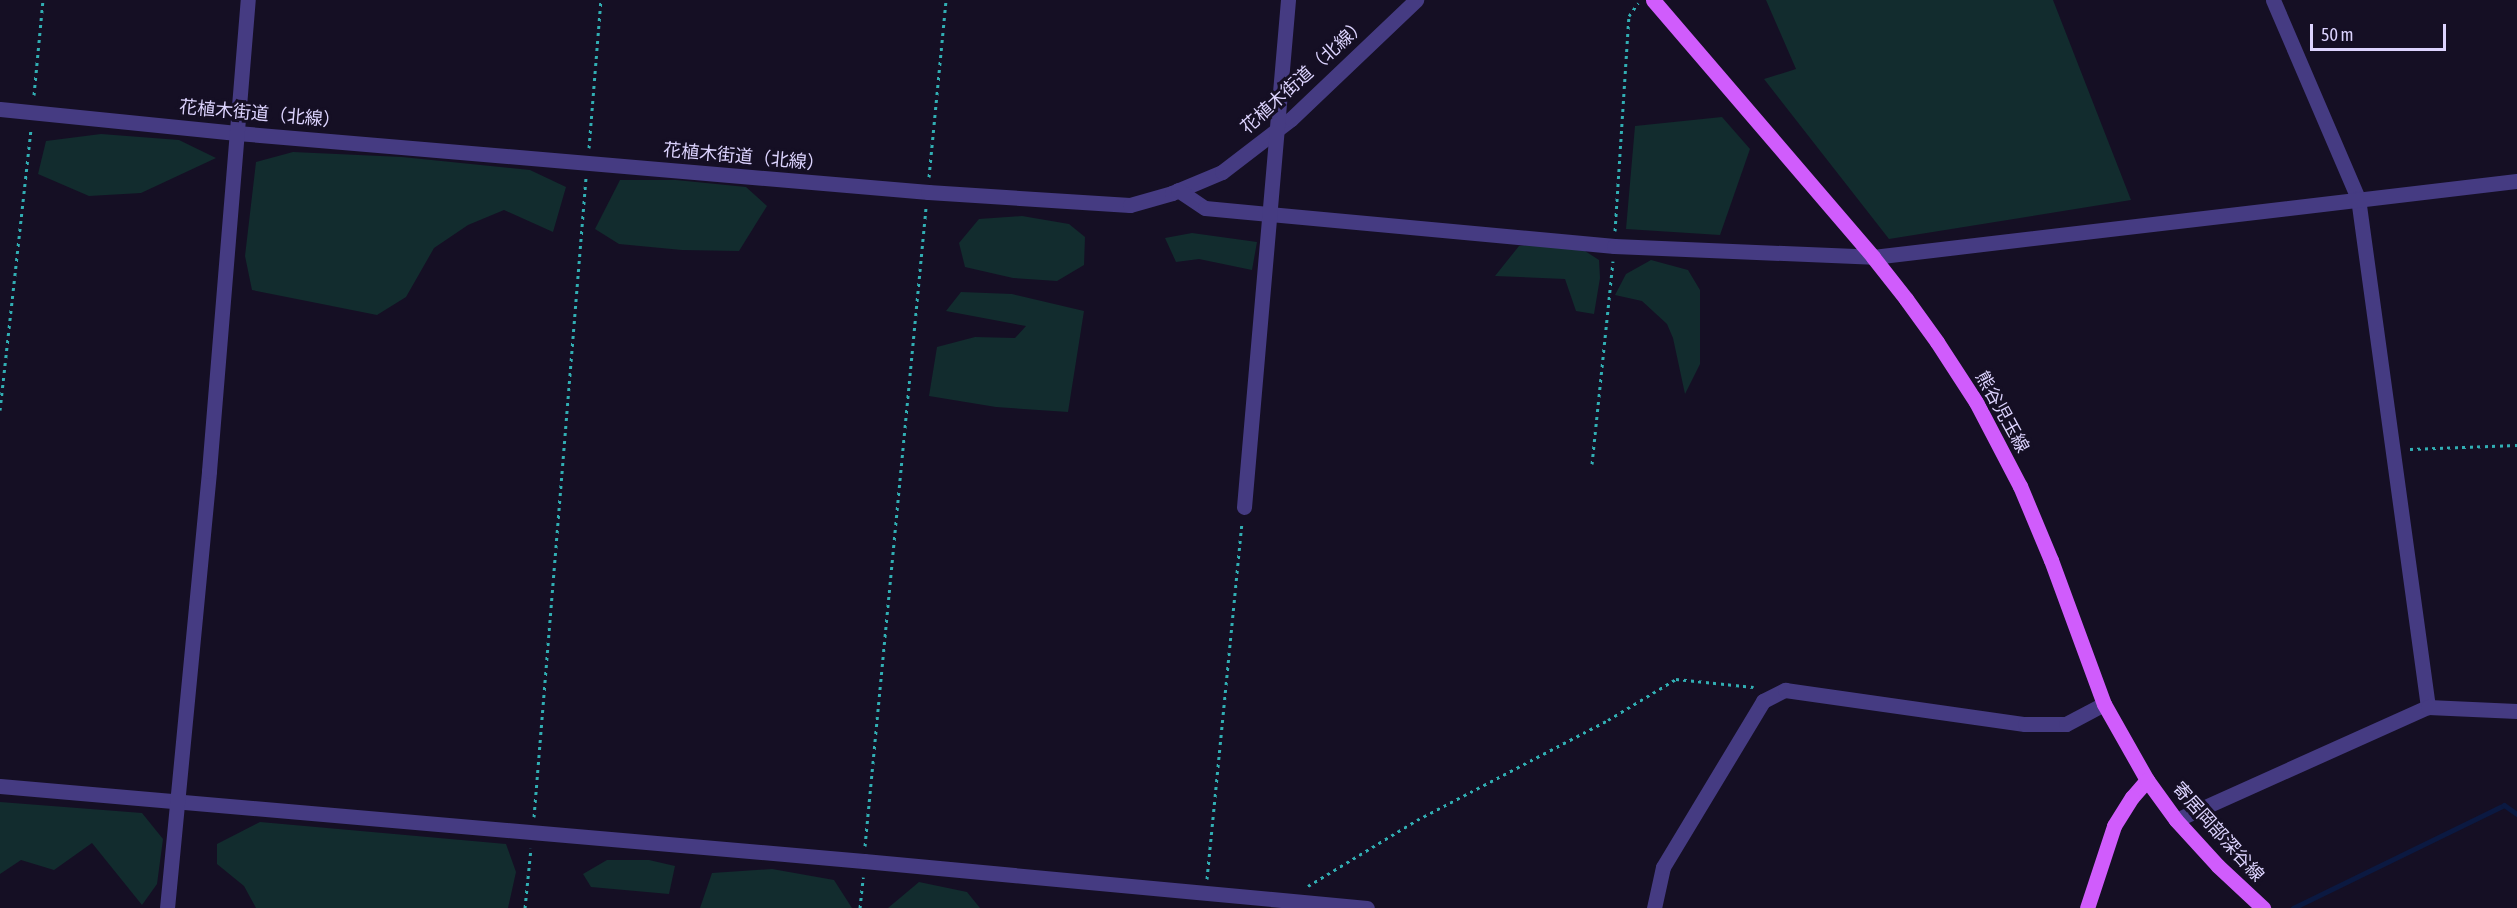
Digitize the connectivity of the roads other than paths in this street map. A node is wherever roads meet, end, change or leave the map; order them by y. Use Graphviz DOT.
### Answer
graph roads {
  1 [pos="248,0"];
  2 [pos="1288,0"];
  3 [pos="1416,0"];
  4 [pos="1653,0"];
  5 [pos="2273,0"];
  6 [pos="0,109"];
  7 [pos="1276,131"];
  8 [pos="237,133"];
  9 [pos="2517,181"];
  10 [pos="1178,190"];
  11 [pos="2358,198"];
  12 [pos="1269,213"];
  13 [pos="1873,257"];
  14 [pos="1244,507"];
  15 [pos="2104,704"];
  16 [pos="2428,707"];
  17 [pos="2517,711"];
  18 [pos="2147,780"];
  19 [pos="0,786"];
  20 [pos="177,800"];
  21 [pos="2176,820"];
  22 [pos="167,908"];
  23 [pos="1367,908"];
  24 [pos="1654,908"];
  25 [pos="2087,908"];
  26 [pos="2263,908"];
  1 -- 8 [label="street"];
  2 -- 7 [label="street"];
  3 -- 7 [label="street, 花植木街道（北線）"];
  4 -- 13 [label="main road, 熊谷児玉線"];
  5 -- 11 [label="street"];
  6 -- 8 [label="street, 花植木街道（北線）"];
  7 -- 10 [label="street, 花植木街道（北線）"];
  7 -- 12 [label="street"];
  8 -- 10 [label="street, 花植木街道（北線）"];
  8 -- 20 [label="street"];
  9 -- 11 [label="street"];
  10 -- 12 [label="street"];
  11 -- 13 [label="street"];
  11 -- 16 [label="street"];
  12 -- 13 [label="street"];
  12 -- 14 [label="street"];
  13 -- 15 [label="main road, 熊谷児玉線"];
  15 -- 18 [label="main road, 熊谷児玉線"];
  15 -- 24 [label="street"];
  16 -- 17 [label="street"];
  16 -- 21 [label="street"];
  18 -- 21 [label="main road, 寄居岡部深谷線"];
  18 -- 25 [label="main road"];
  19 -- 20 [label="street"];
  20 -- 22 [label="street"];
  20 -- 23 [label="street"];
  21 -- 26 [label="main road, 寄居岡部深谷線"];
}
